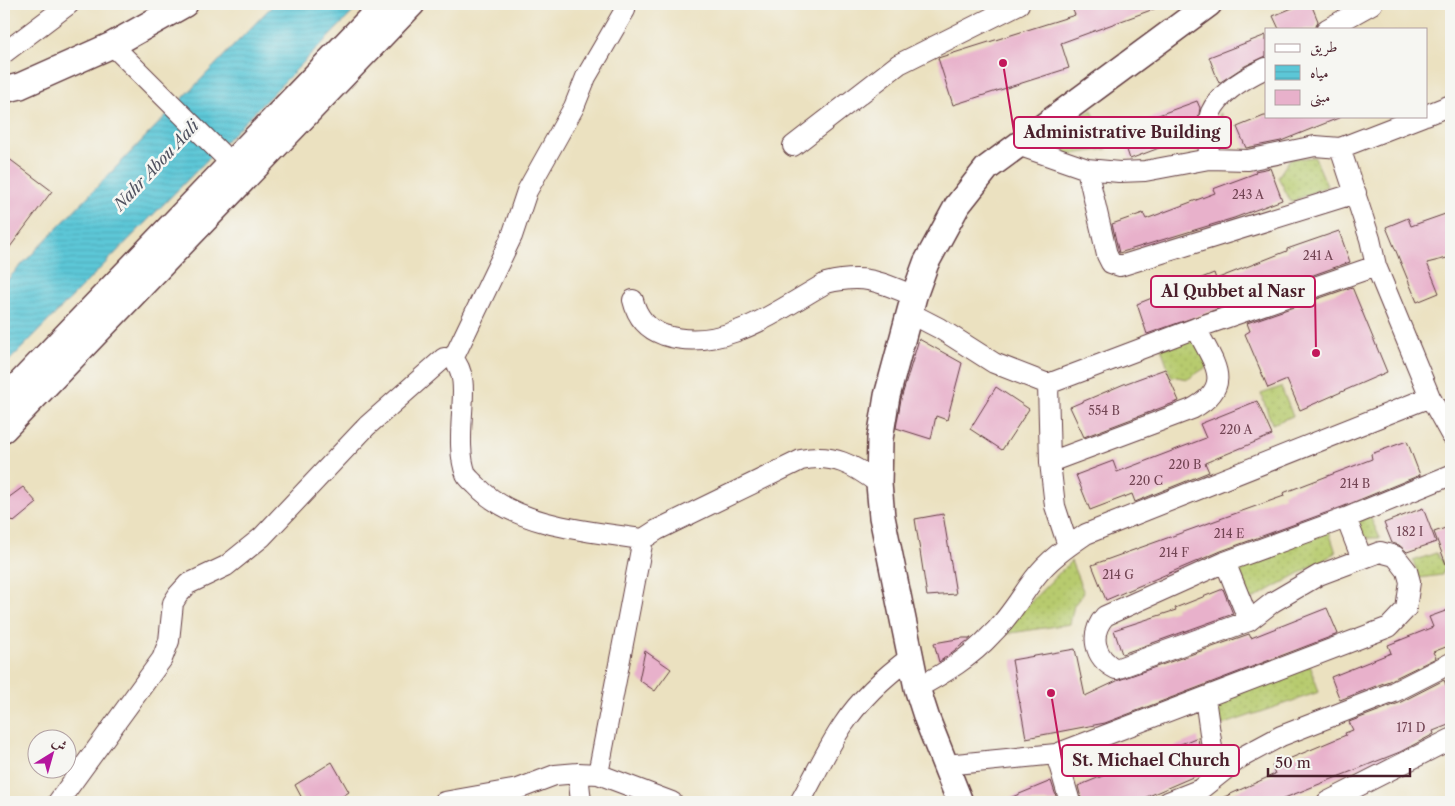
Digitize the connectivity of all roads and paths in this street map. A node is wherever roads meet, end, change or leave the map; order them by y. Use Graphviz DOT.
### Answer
graph roads {
  1 [pos="69,4"];
  2 [pos="185,4"];
  3 [pos="384,4"];
  4 [pos="412,4"];
  5 [pos="1019,4"];
  6 [pos="1209,4"];
  7 [pos="1372,4"];
  8 [pos="625,10"];
  9 [pos="1329,28"];
  10 [pos="112,45"];
  11 [pos="4,53"];
  12 [pos="1265,68"];
  13 [pos="4,90"];
  14 [pos="1451,106"];
  15 [pos="1428,115"];
  16 [pos="1420,118"];
  17 [pos="793,146"];
  18 [pos="1018,146"];
  19 [pos="1340,148"];
  20 [pos="1209,159"];
  21 [pos="232,164"];
  22 [pos="1087,170"];
  23 [pos="1356,193"];
  24 [pos="1376,266"];
  25 [pos="633,300"];
  26 [pos="911,304"];
  27 [pos="1196,328"];
  28 [pos="453,359"];
  29 [pos="1048,384"];
  30 [pos="1430,397"];
  31 [pos="4,400"];
  32 [pos="4,430"];
  33 [pos="1451,435"];
  34 [pos="1050,462"];
  35 [pos="1451,474"];
  36 [pos="880,484"];
  37 [pos="1346,518"];
  38 [pos="643,539"];
  39 [pos="1068,546"];
  40 [pos="1362,559"];
  41 [pos="1225,562"];
  42 [pos="1249,621"];
  43 [pos="911,657"];
  44 [pos="1451,663"];
  45 [pos="918,688"];
  46 [pos="1205,698"];
  47 [pos="1451,739"];
  48 [pos="1056,754"];
  49 [pos="946,765"];
  50 [pos="578,773"];
  51 [pos="598,774"];
  52 [pos="1216,776"];
  53 [pos="518,789"];
  54 [pos="58,802"];
  55 [pos="444,802"];
  56 [pos="502,802"];
  57 [pos="581,802"];
  58 [pos="672,802"];
  59 [pos="800,802"];
  60 [pos="960,802"];
  61 [pos="1070,802"];
  62 [pos="1168,802"];
  63 [pos="1327,802"];
  1 -- 11 [label="street"];
  2 -- 10 [label="main road"];
  3 -- 21 [label="main road"];
  4 -- 21 [label="main road"];
  5 -- 17 [label="street"];
  6 -- 18 [label="main road"];
  7 -- 9 [label="street"];
  8 -- 28 [label="street"];
  10 -- 13 [label="main road"];
  10 -- 21 [label="street"];
  12 -- 20 [label="street"];
  14 -- 15 [label="street"];
  16 -- 19 [label="street"];
  18 -- 22 [label="street"];
  18 -- 26 [label="main road"];
  19 -- 20 [label="street"];
  19 -- 23 [label="street"];
  20 -- 22 [label="street"];
  21 -- 31 [label="main road"];
  21 -- 32 [label="main road"];
  22 -- 23 [label="street"];
  23 -- 24 [label="street"];
  24 -- 27 [label="street"];
  24 -- 30 [label="street"];
  25 -- 26 [label="street"];
  26 -- 29 [label="street"];
  26 -- 36 [label="main road"];
  27 -- 29 [label="street"];
  27 -- 34 [label="street"];
  28 -- 38 [label="street"];
  28 -- 54 [label="street"];
  29 -- 34 [label="street"];
  30 -- 33 [label="street"];
  30 -- 39 [label="street"];
  34 -- 39 [label="street"];
  35 -- 37 [label="street"];
  36 -- 38 [label="street"];
  36 -- 43 [label="main road"];
  37 -- 40 [label="street"];
  37 -- 41 [label="street"];
  38 -- 51 [label="street"];
  39 -- 45 [label="street"];
  40 -- 42 [label="street"];
  40 -- 46 [label="street"];
  41 -- 42 [label="street"];
  41 -- 42 [label="street"];
  43 -- 45 [label="main road"];
  43 -- 59 [label="street"];
  44 -- 52 [label="street"];
  45 -- 49 [label="main road"];
  46 -- 48 [label="street"];
  46 -- 52 [label="street"];
  47 -- 63 [label="street"];
  48 -- 49 [label="street"];
  48 -- 61 [label="street"];
  49 -- 60 [label="main road"];
  50 -- 51 [label="street"];
  50 -- 53 [label="street"];
  50 -- 57 [label="street"];
  51 -- 58 [label="street"];
  52 -- 62 [label="street"];
  53 -- 55 [label="street"];
  53 -- 56 [label="street"];
}
